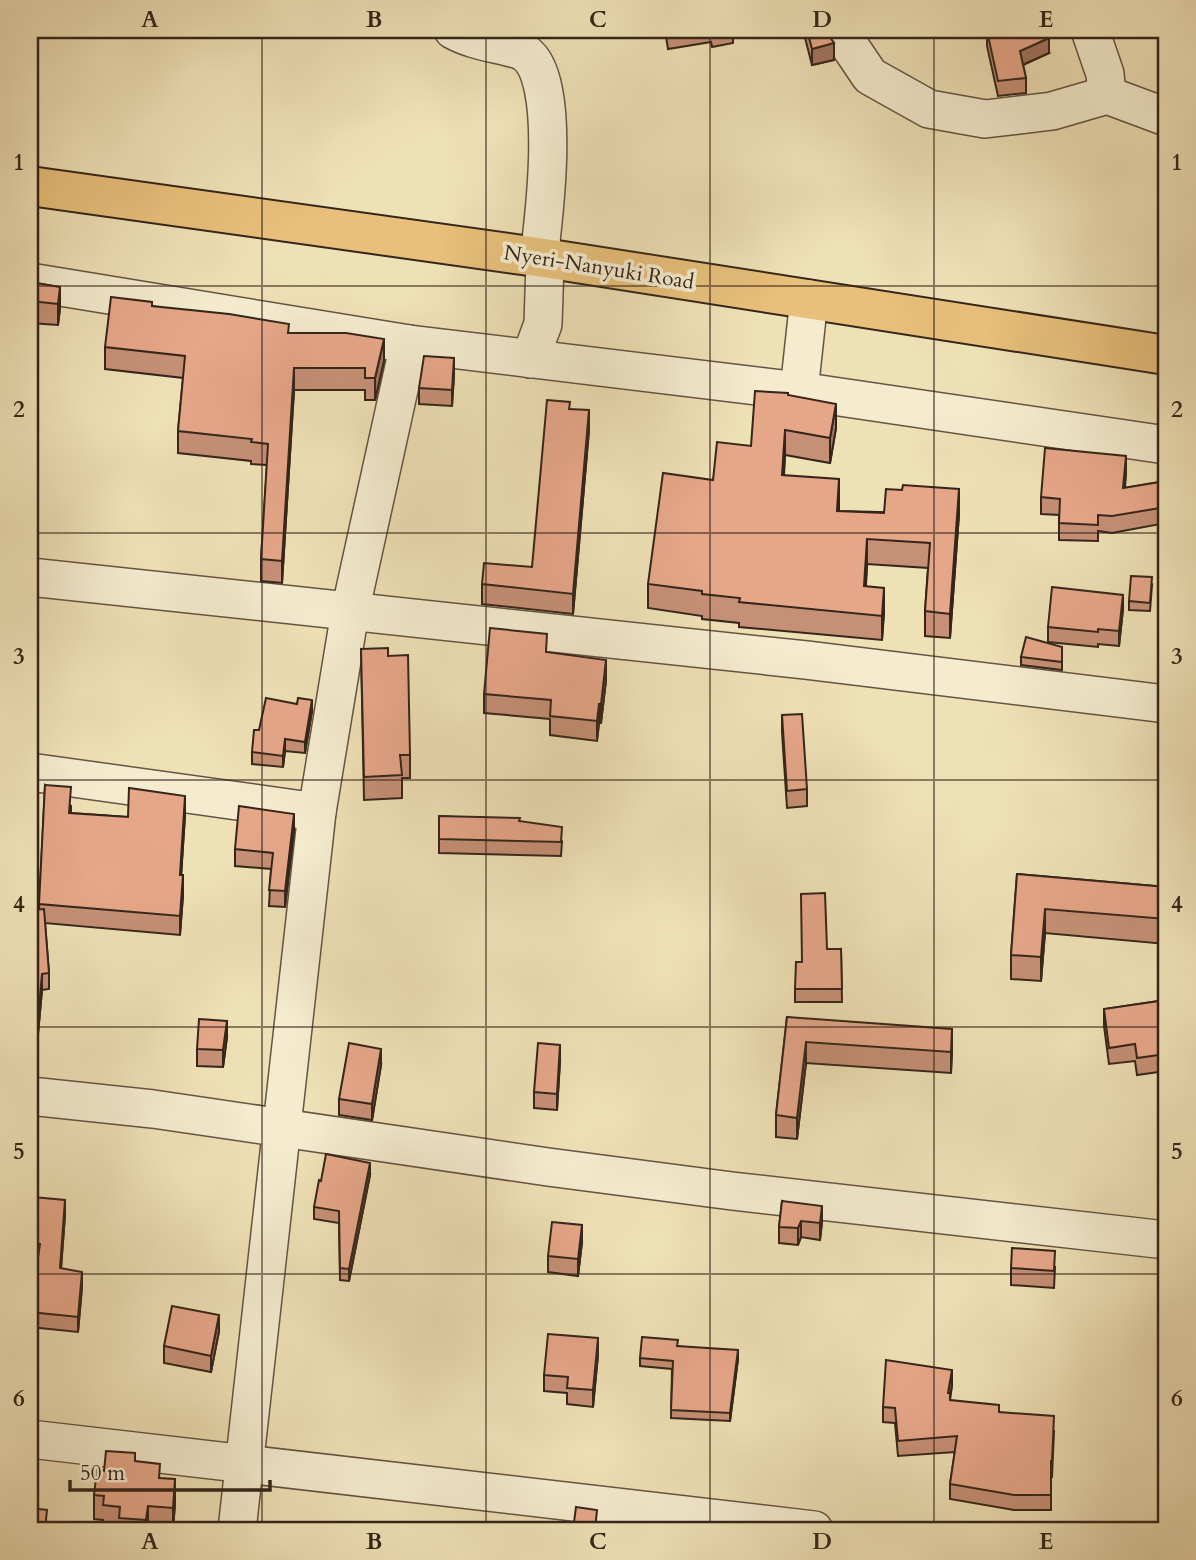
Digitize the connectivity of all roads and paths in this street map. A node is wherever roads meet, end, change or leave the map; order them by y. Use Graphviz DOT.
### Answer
graph roads {
  1 [pos="453,30"];
  2 [pos="839,30"];
  3 [pos="1090,30"];
  4 [pos="1107,95"];
  5 [pos="1166,117"];
  6 [pos="30,186"];
  7 [pos="542,252"];
  8 [pos="30,282"];
  9 [pos="809,299"];
  10 [pos="410,344"];
  11 [pos="1166,355"];
  12 [pos="530,359"];
  13 [pos="799,391"];
  14 [pos="1166,445"];
  15 [pos="30,576"];
  16 [pos="350,612"];
  17 [pos="1166,704"];
  18 [pos="30,772"];
  19 [pos="317,812"];
  20 [pos="30,1096"];
  21 [pos="282,1129"];
  22 [pos="1166,1240"];
  23 [pos="30,1439"];
  24 [pos="244,1464"];
  25 [pos="237,1530"];
  26 [pos="814,1530"];
  1 -- 7 [label="street"];
  2 -- 4 [label="street"];
  3 -- 4 [label="street"];
  4 -- 5 [label="street"];
  6 -- 7 [label="highway, Nyeri-Nanyuki Road"];
  7 -- 9 [label="highway, Nyeri-Nanyuki Road"];
  7 -- 12 [label="street"];
  8 -- 10 [label="street"];
  9 -- 11 [label="highway, Nyeri-Nanyuki Road"];
  9 -- 13 [label="street"];
  10 -- 12 [label="street"];
  10 -- 16 [label="street"];
  12 -- 13 [label="street"];
  13 -- 14 [label="street"];
  15 -- 16 [label="street"];
  16 -- 17 [label="street"];
  16 -- 19 [label="street"];
  18 -- 19 [label="street"];
  19 -- 21 [label="street"];
  20 -- 21 [label="street"];
  21 -- 22 [label="street"];
  21 -- 24 [label="street"];
  23 -- 24 [label="street"];
  24 -- 25 [label="street"];
  24 -- 26 [label="street"];
}
